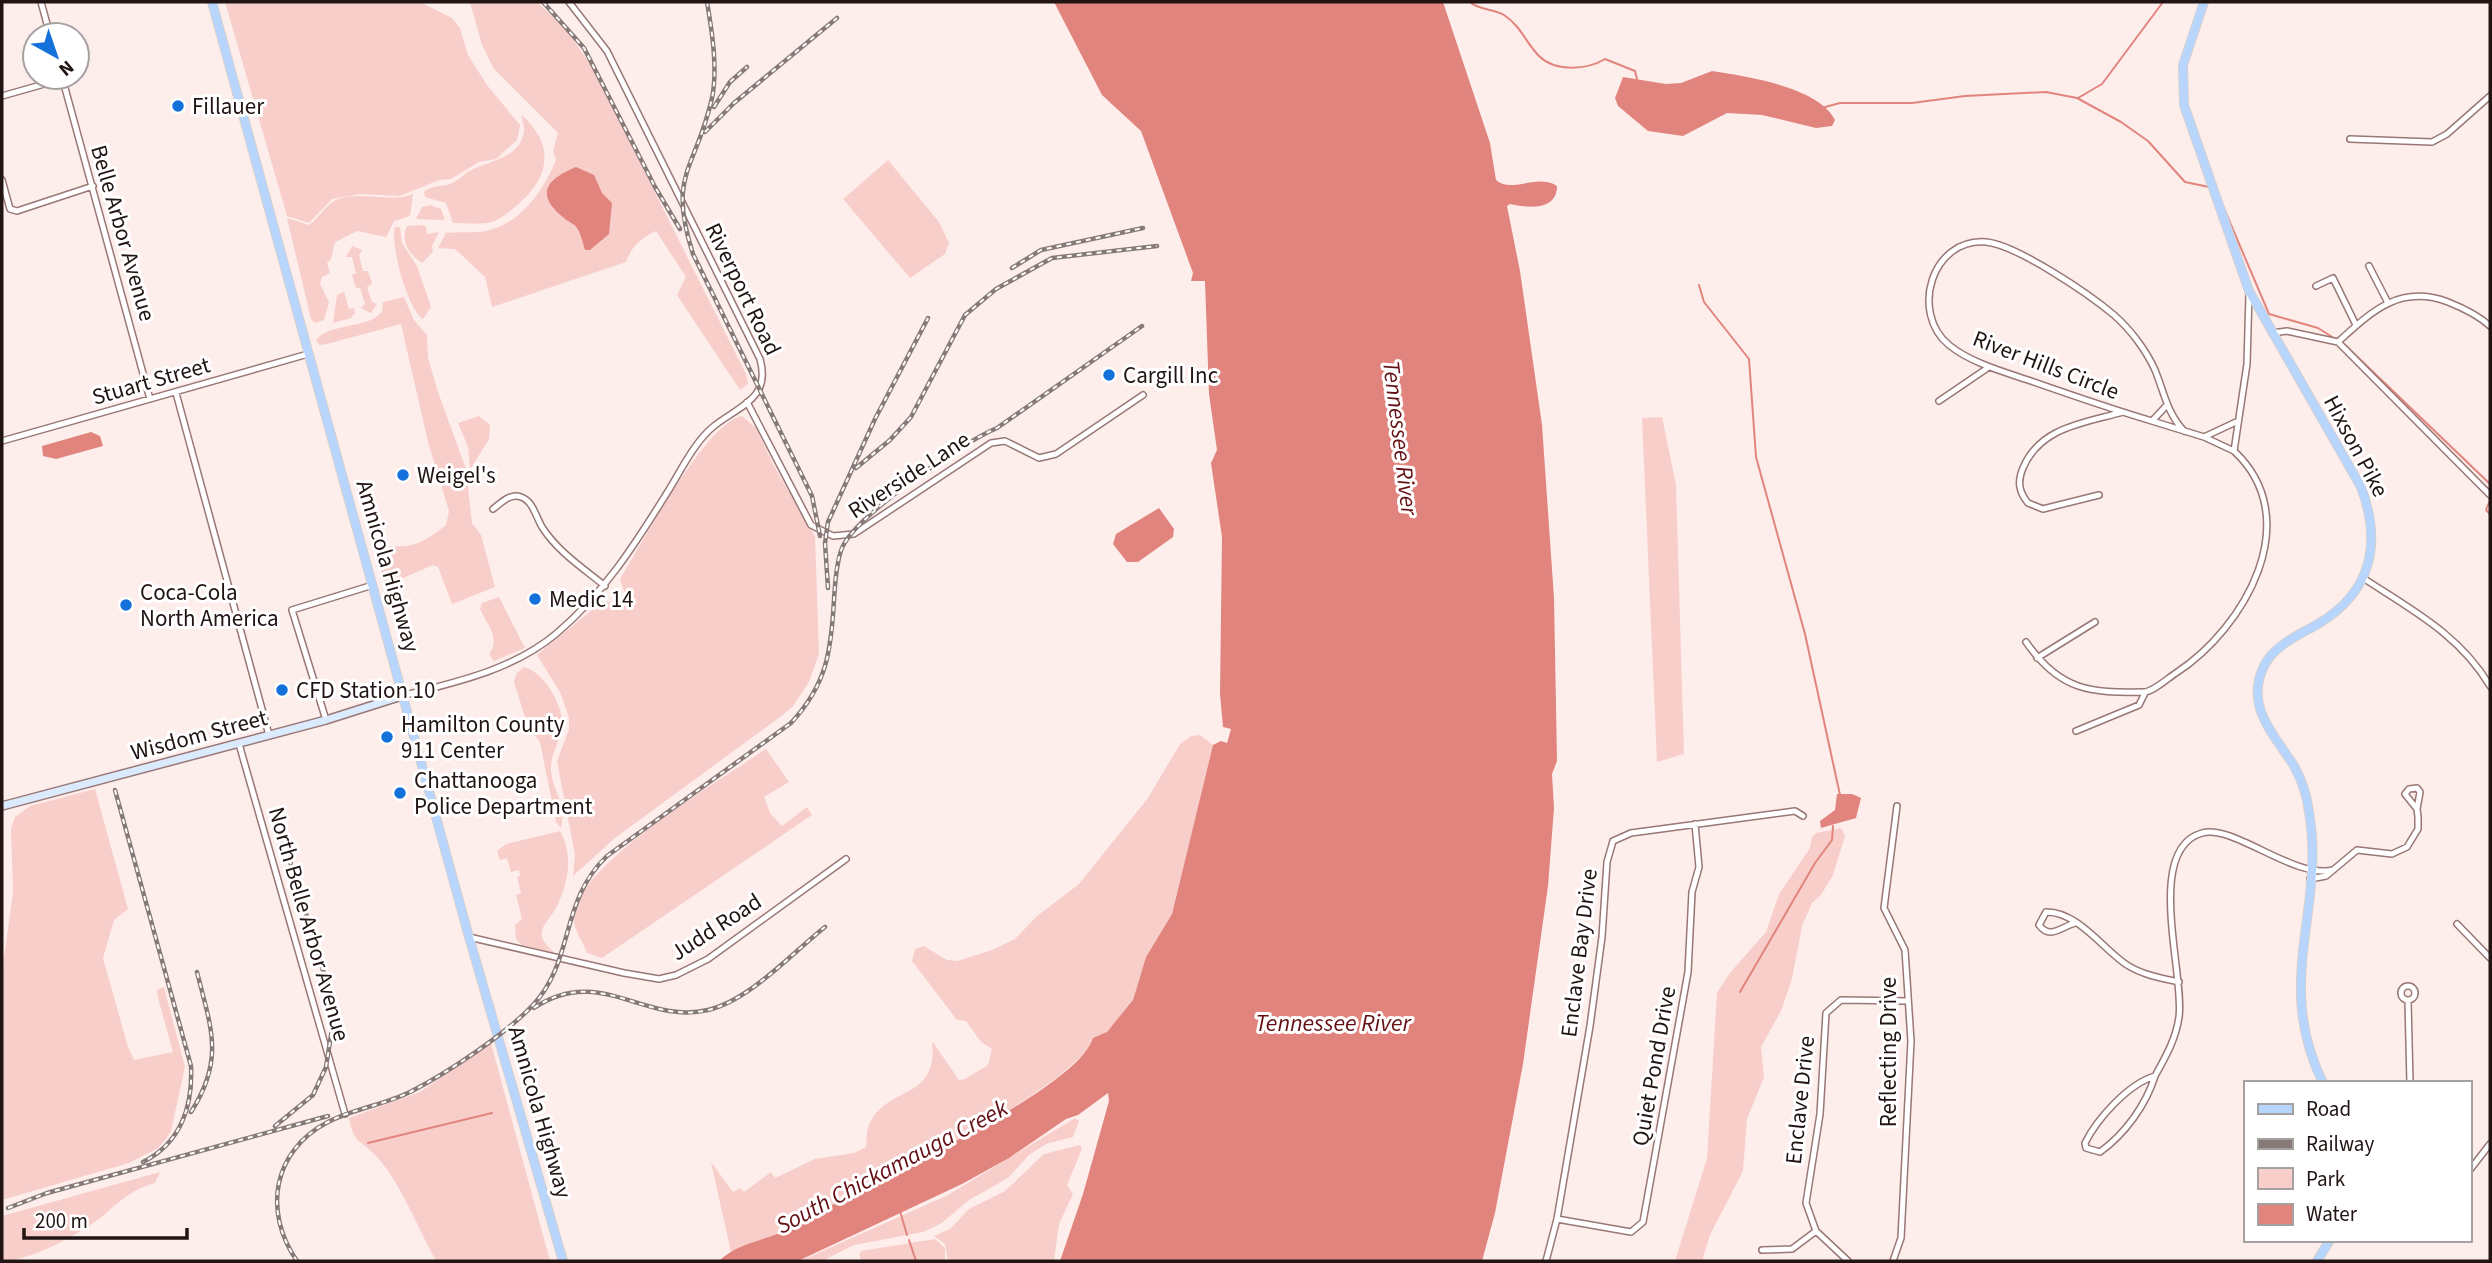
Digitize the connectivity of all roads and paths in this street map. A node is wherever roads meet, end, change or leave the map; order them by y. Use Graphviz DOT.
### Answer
graph roads {
  1 [pos="41,2"];
  2 [pos="212,2"];
  3 [pos="569,2"];
  4 [pos="2204,2"];
  5 [pos="46,21"];
  6 [pos="21,90"];
  7 [pos="66,91"];
  8 [pos="2,96"];
  9 [pos="2490,96"];
  10 [pos="2350,139"];
  11 [pos="2,180"];
  12 [pos="93,186"];
  13 [pos="2369,266"];
  14 [pos="2316,286"];
  15 [pos="2249,291"];
  16 [pos="2388,303"];
  17 [pos="2356,325"];
  18 [pos="2490,326"];
  19 [pos="2272,333"];
  20 [pos="2338,342"];
  21 [pos="308,354"];
  22 [pos="1989,367"];
  23 [pos="176,393"];
  24 [pos="1143,396"];
  25 [pos="150,399"];
  26 [pos="1939,401"];
  27 [pos="747,402"];
  28 [pos="2167,405"];
  29 [pos="2123,412"];
  30 [pos="2151,421"];
  31 [pos="2236,422"];
  32 [pos="2184,431"];
  33 [pos="2204,437"];
  34 [pos="2,441"];
  35 [pos="2234,451"];
  36 [pos="2099,495"];
  37 [pos="2490,495"];
  38 [pos="492,509"];
  39 [pos="2363,578"];
  40 [pos="374,585"];
  41 [pos="605,586"];
  42 [pos="2095,622"];
  43 [pos="2026,642"];
  44 [pos="2037,658"];
  45 [pos="2490,686"];
  46 [pos="2146,693"];
  47 [pos="405,695"];
  48 [pos="326,720"];
  49 [pos="2076,731"];
  50 [pos="269,735"];
  51 [pos="239,744"];
  52 [pos="2,806"];
  53 [pos="1897,806"];
  54 [pos="2417,809"];
  55 [pos="1803,816"];
  56 [pos="1695,824"];
  57 [pos="846,859"];
  58 [pos="2311,869"];
  59 [pos="2333,870"];
  60 [pos="2310,878"];
  61 [pos="2074,923"];
  62 [pos="2456,924"];
  63 [pos="469,937"];
  64 [pos="2490,958"];
  65 [pos="2179,982"];
  66 [pos="1908,1001"];
  67 [pos="2408,1001"];
  68 [pos="2155,1076"];
  69 [pos="2322,1081"];
  70 [pos="2410,1081"];
  71 [pos="345,1114"];
  72 [pos="2490,1144"];
  73 [pos="2471,1168"];
  74 [pos="1557,1219"];
  75 [pos="1816,1231"];
  76 [pos="2329,1242"];
  77 [pos="1762,1250"];
  78 [pos="563,1261"];
  79 [pos="1546,1261"];
  80 [pos="1848,1261"];
  81 [pos="1893,1261"];
  82 [pos="2317,1261"];
  1 -- 5 [label="street"];
  2 -- 21 [label="main road, Amnicola Highway"];
  3 -- 27 [label="street, Riverport Road"];
  4 -- 15 [label="main road, Hixson Pike"];
  6 -- 8 [label="street"];
  7 -- 12 [label="street, Belle Arbor Avenue"];
  9 -- 10 [label="street"];
  11 -- 12 [label="street"];
  12 -- 25 [label="street, Belle Arbor Avenue"];
  13 -- 16 [label="street"];
  14 -- 17 [label="street"];
  15 -- 19 [label="main road, Hixson Pike"];
  15 -- 31 [label="street"];
  16 -- 17 [label="street"];
  16 -- 18 [label="street"];
  17 -- 20 [label="street"];
  19 -- 20 [label="street"];
  19 -- 39 [label="main road, Hixson Pike"];
  20 -- 37 [label="street"];
  21 -- 23 [label="street, Stuart Street"];
  21 -- 40 [label="main road, Amnicola Highway"];
  22 -- 26 [label="street"];
  22 -- 28 [label="street, River Hills Circle"];
  22 -- 29 [label="street, River Hills Circle"];
  23 -- 25 [label="street, Stuart Street"];
  23 -- 50 [label="street"];
  24 -- 27 [label="street, Riverside Lane"];
  25 -- 34 [label="street, Stuart Street"];
  27 -- 41 [label="street, Riverport Road"];
  28 -- 30 [label="street"];
  28 -- 32 [label="street, River Hills Circle"];
  29 -- 30 [label="street, River Hills Circle"];
  29 -- 36 [label="street"];
  30 -- 32 [label="street, River Hills Circle"];
  31 -- 33 [label="street"];
  31 -- 35 [label="street"];
  32 -- 33 [label="street, River Hills Circle"];
  33 -- 35 [label="street, River Hills Circle"];
  35 -- 46 [label="street"];
  38 -- 41 [label="street"];
  39 -- 45 [label="street"];
  39 -- 58 [label="main road, Hixson Pike"];
  40 -- 47 [label="main road, Amnicola Highway"];
  40 -- 48 [label="street"];
  41 -- 47 [label="street, Riverport Road"];
  42 -- 44 [label="street"];
  43 -- 44 [label="street"];
  44 -- 46 [label="street"];
  46 -- 49 [label="street"];
  47 -- 48 [label="street, Wisdom Street"];
  47 -- 63 [label="main road, Amnicola Highway"];
  48 -- 50 [label="street, Wisdom Street"];
  50 -- 51 [label="street, Wisdom Street"];
  51 -- 52 [label="street, Wisdom Street"];
  51 -- 71 [label="street, North Belle Arbor Avenue"];
  53 -- 66 [label="street, Reflecting Drive"];
  54 -- 59 [label="street"];
  55 -- 56 [label="street, Enclave Bay Drive"];
  56 -- 74 [label="street, Enclave Bay Drive"];
  56 -- 74 [label="street, Quiet Pond Drive"];
  57 -- 63 [label="street, Judd Road"];
  58 -- 59 [label="street"];
  58 -- 60 [label="main road, Hixson Pike"];
  58 -- 65 [label="street"];
  59 -- 60 [label="street"];
  60 -- 69 [label="main road, Hixson Pike"];
  61 -- 61 [label="street"];
  61 -- 65 [label="street"];
  62 -- 64 [label="street"];
  63 -- 78 [label="main road, Amnicola Highway"];
  65 -- 68 [label="street"];
  66 -- 75 [label="street, Enclave Drive"];
  66 -- 81 [label="street, Reflecting Drive"];
  67 -- 70 [label="street"];
  68 -- 68 [label="street"];
  72 -- 73 [label="street"];
  74 -- 79 [label="street, Enclave Bay Drive"];
  75 -- 77 [label="street"];
  75 -- 80 [label="street"];
  76 -- 82 [label="main road"];
}
